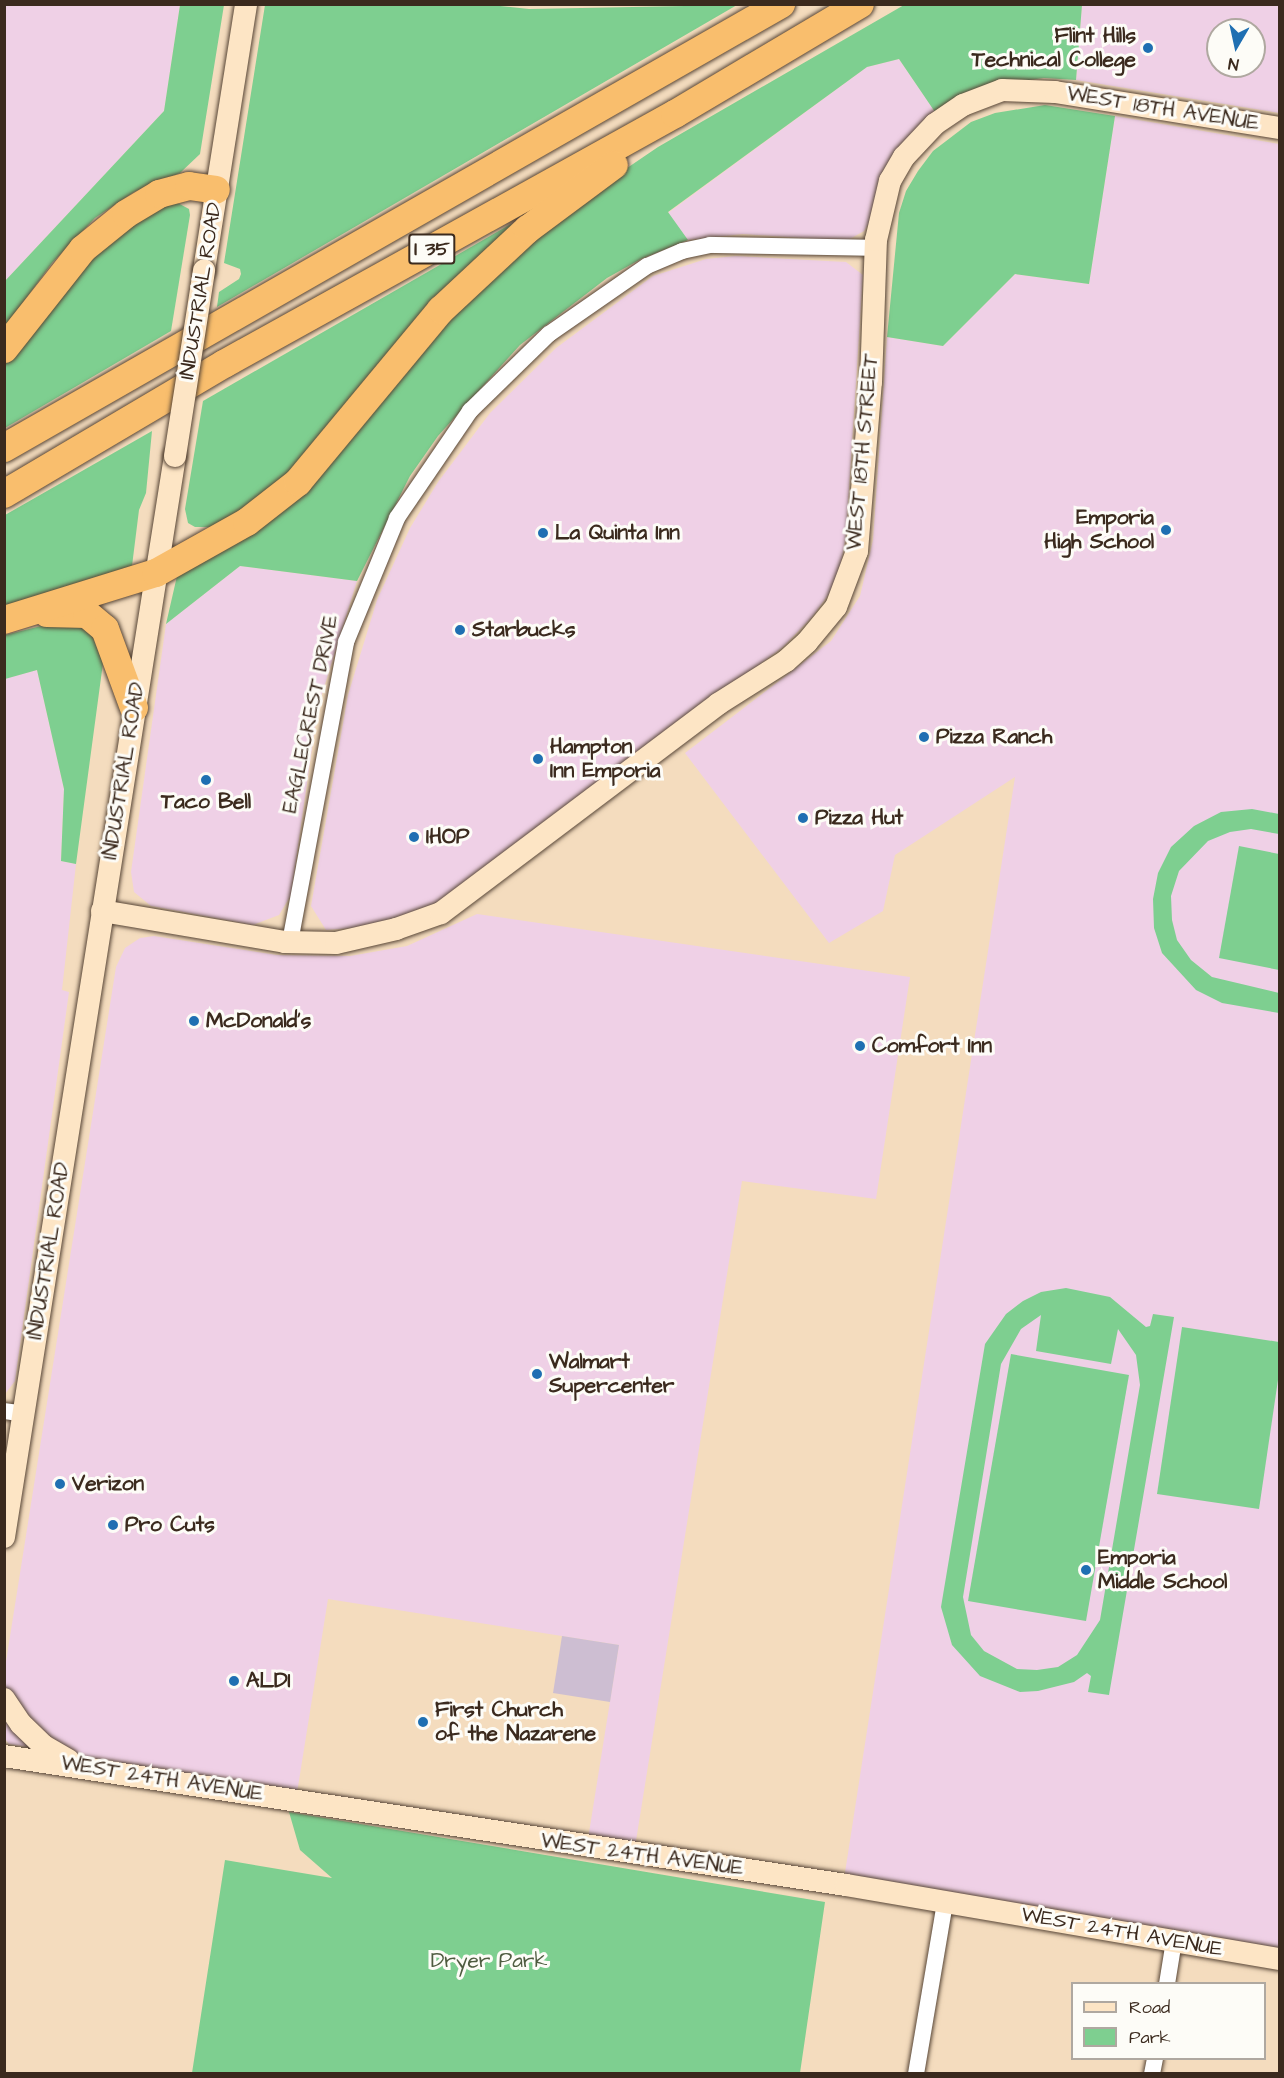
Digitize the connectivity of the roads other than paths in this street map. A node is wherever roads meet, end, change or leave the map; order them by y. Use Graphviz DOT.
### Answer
graph roads {
  1 [pos="246,4"];
  2 [pos="781,4"];
  3 [pos="860,4"];
  4 [pos="1046,92"];
  5 [pos="675,114"];
  6 [pos="1280,128"];
  7 [pos="216,190"];
  8 [pos="875,248"];
  9 [pos="4,349"];
  10 [pos="4,448"];
  11 [pos="4,494"];
  12 [pos="156,573"];
  13 [pos="10,618"];
  14 [pos="134,708"];
  15 [pos="102,911"];
  16 [pos="290,942"];
  17 [pos="14,1413"];
  18 [pos="4,1537"];
  19 [pos="4,1699"];
  20 [pos="4,1756"];
  21 [pos="80,1766"];
  22 [pos="945,1902"];
  23 [pos="1174,1941"];
  24 [pos="1280,1959"];
  25 [pos="1167,1982"];
  26 [pos="916,2073"];
  1 -- 7 [label="street, INDUSTRIAL ROAD"];
  2 -- 10 [label="highway, I 35"];
  3 -- 5 [label="highway, I 35"];
  4 -- 6 [label="street, WEST 18TH AVENUE"];
  4 -- 8 [label="street, WEST 18TH STREET"];
  5 -- 11 [label="highway, I 35"];
  5 -- 12 [label="highway"];
  7 -- 9 [label="highway"];
  7 -- 12 [label="street, INDUSTRIAL ROAD, bridge"];
  8 -- 16 [label="street, WEST 18TH STREET"];
  8 -- 16 [label="street, EAGLECREST DRIVE"];
  12 -- 13 [label="highway"];
  12 -- 14 [label="street, INDUSTRIAL ROAD"];
  13 -- 14 [label="highway"];
  14 -- 15 [label="street, INDUSTRIAL ROAD"];
  15 -- 16 [label="street, WEST 18TH STREET"];
  15 -- 17 [label="street, INDUSTRIAL ROAD"];
  17 -- 18 [label="street, INDUSTRIAL ROAD"];
  19 -- 21 [label="street"];
  20 -- 21 [label="street, WEST 24TH AVENUE"];
  21 -- 22 [label="street, WEST 24TH AVENUE"];
  22 -- 23 [label="street, WEST 24TH AVENUE"];
  22 -- 26 [label="street"];
  23 -- 24 [label="street, WEST 24TH AVENUE"];
  23 -- 25 [label="street"];
}
